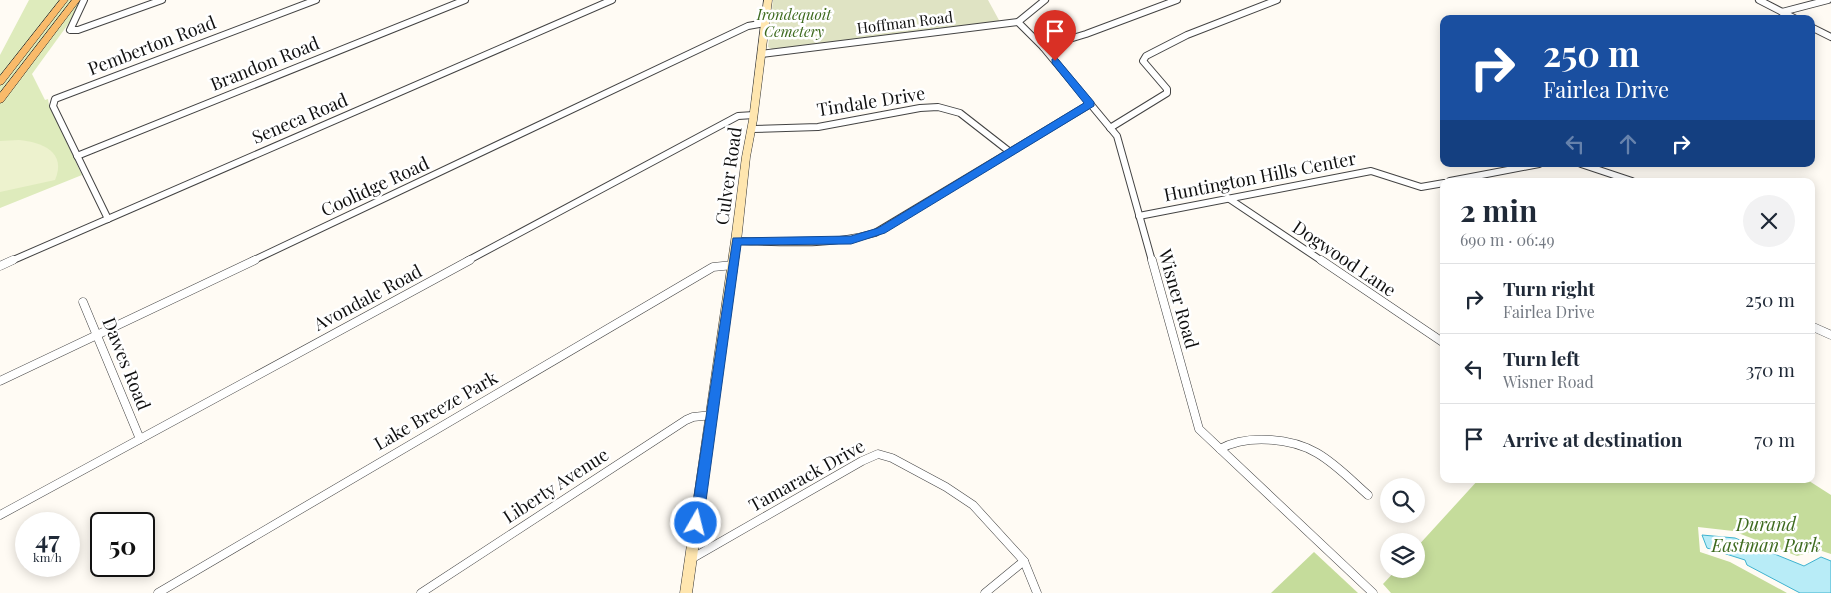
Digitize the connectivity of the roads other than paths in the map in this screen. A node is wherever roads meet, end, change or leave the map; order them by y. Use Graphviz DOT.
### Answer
graph roads {
  1 [pos="64,0"];
  2 [pos="76,0"];
  3 [pos="84,0"];
  4 [pos="162,0"];
  5 [pos="316,0"];
  6 [pos="465,0"];
  7 [pos="612,0"];
  8 [pos="768,0"];
  9 [pos="1045,0"];
  10 [pos="1177,0"];
  11 [pos="1277,0"];
  12 [pos="1759,0"];
  13 [pos="1828,0"];
  14 [pos="1782,12"];
  15 [pos="1788,15"];
  16 [pos="1018,22"];
  17 [pos="765,23"];
  18 [pos="1815,29"];
  19 [pos="1831,37"];
  20 [pos="1043,47"];
  21 [pos="761,54"];
  22 [pos="0,82"];
  23 [pos="0,100"];
  24 [pos="1090,104"];
  25 [pos="754,115"];
  26 [pos="752,128"];
  27 [pos="1110,128"];
  28 [pos="1010,152"];
  29 [pos="77,156"];
  30 [pos="1524,167"];
  31 [pos="1590,167"];
  32 [pos="1466,178"];
  33 [pos="1623,178"];
  34 [pos="1440,183"];
  35 [pos="1228,198"];
  36 [pos="1139,216"];
  37 [pos="108,219"];
  38 [pos="736,241"];
  39 [pos="733,264"];
  40 [pos="0,266"];
  41 [pos="83,302"];
  42 [pos="1815,328"];
  43 [pos="97,335"];
  44 [pos="1831,335"];
  45 [pos="1440,341"];
  46 [pos="0,381"];
  47 [pos="712,415"];
  48 [pos="140,439"];
  49 [pos="1220,449"];
  50 [pos="1368,495"];
  51 [pos="0,515"];
  52 [pos="691,559"];
  53 [pos="1024,561"];
  54 [pos="158,593"];
  55 [pos="421,593"];
  56 [pos="686,593"];
  57 [pos="985,593"];
  58 [pos="1037,593"];
  59 [pos="1373,593"];
  1 -- 22 [label="main road"];
  2 -- 23 [label="main road"];
  3 -- 4 [label="street"];
  5 -- 29 [label="street, Pemberton Road"];
  6 -- 29 [label="street, Brandon Road"];
  7 -- 37 [label="street, Seneca Road"];
  8 -- 17 [label="main road, Culver Road"];
  9 -- 16 [label="street"];
  10 -- 20 [label="street"];
  11 -- 27 [label="street"];
  12 -- 14 [label="street"];
  13 -- 14 [label="street"];
  14 -- 15 [label="street"];
  16 -- 20 [label="street, Wisner Road"];
  16 -- 21 [label="street, Hoffman Road"];
  17 -- 21 [label="main road, Culver Road"];
  17 -- 43 [label="street, Coolidge Road"];
  18 -- 19 [label="street"];
  20 -- 24 [label="street, Wisner Road"];
  21 -- 25 [label="main road, Culver Road"];
  24 -- 27 [label="street, Wisner Road"];
  24 -- 28 [label="street"];
  25 -- 26 [label="main road, Culver Road"];
  25 -- 48 [label="street, Avondale Road"];
  26 -- 28 [label="street, Tindale Drive"];
  26 -- 38 [label="main road, Culver Road"];
  27 -- 36 [label="street, Wisner Road"];
  28 -- 38 [label="street"];
  29 -- 37 [label="street"];
  30 -- 32 [label="street"];
  31 -- 33 [label="street"];
  34 -- 35 [label="street, Huntington Hills Center"];
  35 -- 36 [label="street, Huntington Hills Center"];
  35 -- 45 [label="street, Dogwood Lane"];
  36 -- 49 [label="street, Wisner Road"];
  37 -- 40 [label="street, Seneca Road"];
  38 -- 39 [label="main road, Culver Road"];
  39 -- 47 [label="main road, Culver Road"];
  39 -- 54 [label="street, Lake Breeze Park"];
  41 -- 43 [label="street, Dawes Road"];
  42 -- 44 [label="street"];
  43 -- 46 [label="street, Coolidge Road"];
  43 -- 48 [label="street, Dawes Road"];
  47 -- 52 [label="main road, Culver Road"];
  47 -- 55 [label="street, Liberty Avenue"];
  48 -- 51 [label="street, Avondale Road"];
  49 -- 50 [label="street"];
  49 -- 59 [label="street, Wisner Road"];
  52 -- 53 [label="street, Tamarack Drive"];
  52 -- 56 [label="main road, Culver Road"];
  53 -- 57 [label="street"];
  53 -- 58 [label="street, Tamarack Drive"];
}
